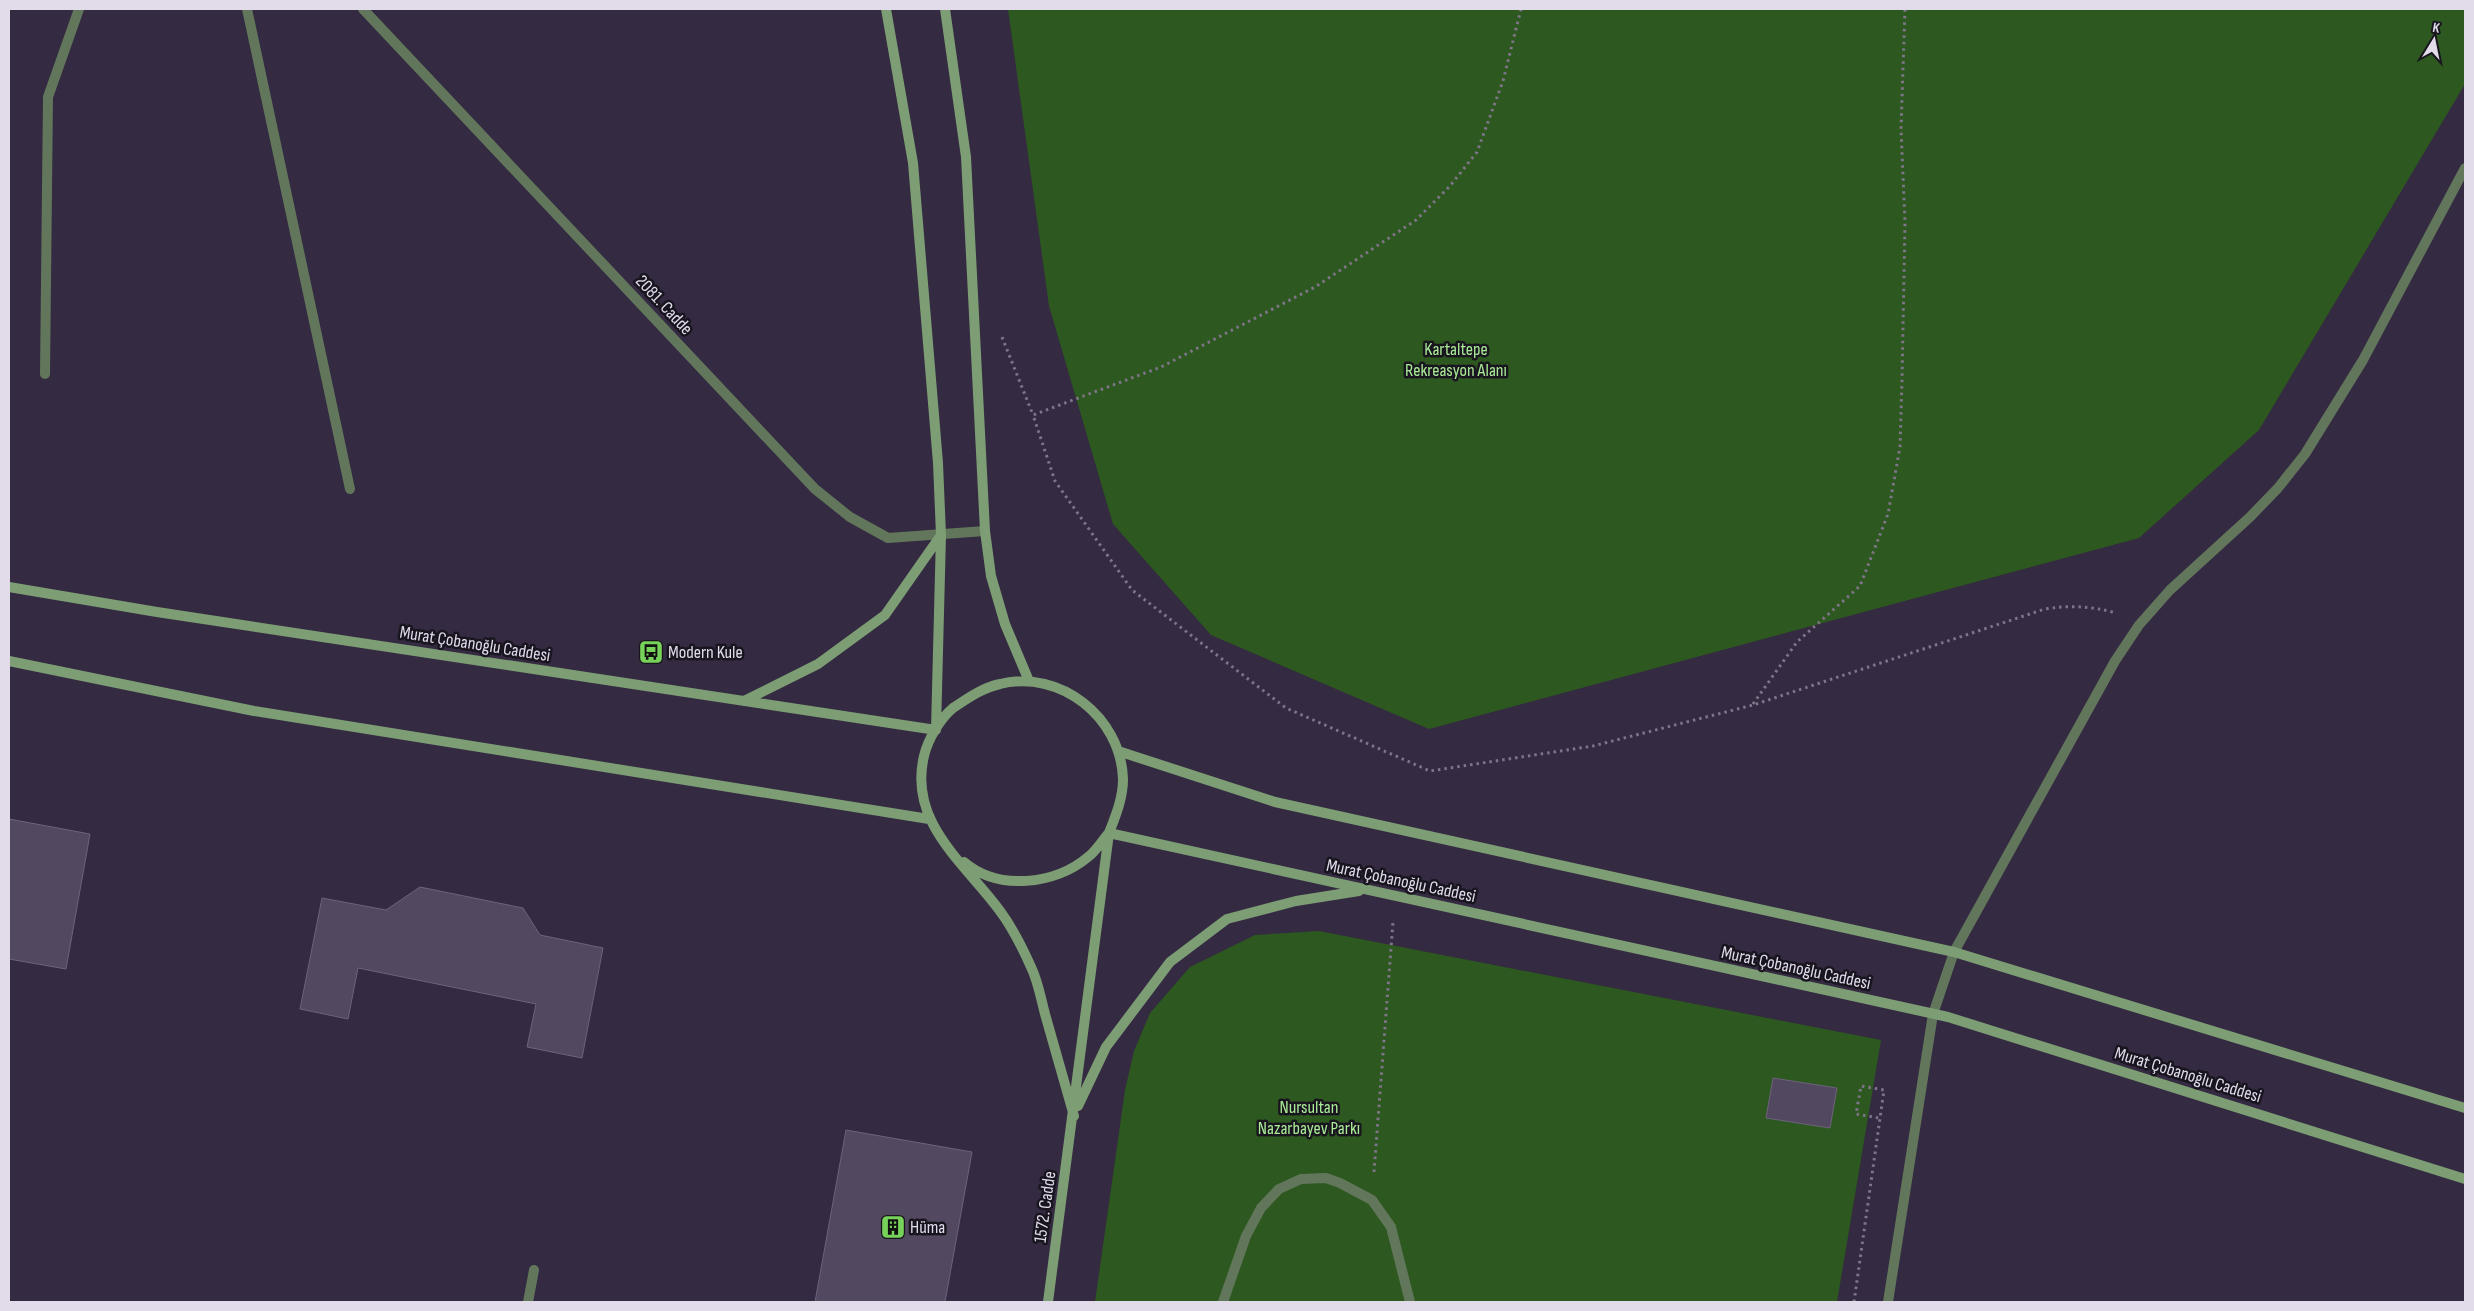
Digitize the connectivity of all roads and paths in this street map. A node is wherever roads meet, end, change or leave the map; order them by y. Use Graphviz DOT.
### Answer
graph roads {
  1 [pos="79,9"];
  2 [pos="247,9"];
  3 [pos="363,9"];
  4 [pos="886,9"];
  5 [pos="945,9"];
  6 [pos="1521,9"];
  7 [pos="1905,9"];
  8 [pos="2465,168"];
  9 [pos="45,374"];
  10 [pos="350,489"];
  11 [pos="984,531"];
  12 [pos="941,535"];
  13 [pos="9,587"];
  14 [pos="2139,625"];
  15 [pos="9,661"];
  16 [pos="1029,681"];
  17 [pos="744,701"];
  18 [pos="1753,705"];
  19 [pos="936,730"];
  20 [pos="1118,751"];
  21 [pos="929,818"];
  22 [pos="1109,833"];
  23 [pos="946,847"];
  24 [pos="1365,890"];
  25 [pos="1396,897"];
  26 [pos="1954,952"];
  27 [pos="1933,1014"];
  28 [pos="2465,1108"];
  29 [pos="1074,1116"];
  30 [pos="1879,1118"];
  31 [pos="2465,1179"];
  32 [pos="1372,1200"];
  33 [pos="534,1270"];
  34 [pos="528,1302"];
  35 [pos="1048,1302"];
  36 [pos="1223,1302"];
  37 [pos="1410,1302"];
  38 [pos="1854,1302"];
  39 [pos="1888,1302"];
  1 -- 9 [label="street"];
  2 -- 10 [label="street"];
  3 -- 12 [label="street, 2081. Cadde"];
  4 -- 12 [label="main road"];
  5 -- 11 [label="main road"];
  6 -- 18 [label="path"];
  7 -- 18 [label="path"];
  8 -- 14 [label="street"];
  11 -- 12 [label="street, 2081. Cadde"];
  11 -- 16 [label="main road"];
  12 -- 17 [label="main road"];
  12 -- 19 [label="main road"];
  13 -- 17 [label="main road, Murat Çobanoğlu Caddesi"];
  14 -- 18 [label="path"];
  14 -- 26 [label="street"];
  15 -- 21 [label="main road"];
  16 -- 19 [label="main road"];
  16 -- 20 [label="main road"];
  17 -- 19 [label="main road, Murat Çobanoğlu Caddesi"];
  19 -- 21 [label="main road"];
  20 -- 22 [label="main road"];
  20 -- 26 [label="main road"];
  21 -- 23 [label="main road"];
  22 -- 23 [label="main road"];
  22 -- 24 [label="main road, Murat Çobanoğlu Caddesi"];
  22 -- 29 [label="main road, 1572. Cadde"];
  23 -- 29 [label="main road"];
  24 -- 25 [label="main road, Murat Çobanoğlu Caddesi"];
  24 -- 29 [label="main road"];
  25 -- 27 [label="main road, Murat Çobanoğlu Caddesi"];
  25 -- 32 [label="path"];
  26 -- 27 [label="street"];
  26 -- 28 [label="main road"];
  27 -- 31 [label="main road, Murat Çobanoğlu Caddesi"];
  27 -- 39 [label="street"];
  29 -- 35 [label="main road, 1572. Cadde"];
  30 -- 30 [label="path"];
  30 -- 38 [label="path"];
  32 -- 36 [label="street"];
  32 -- 37 [label="street"];
  33 -- 34 [label="street"];
}
